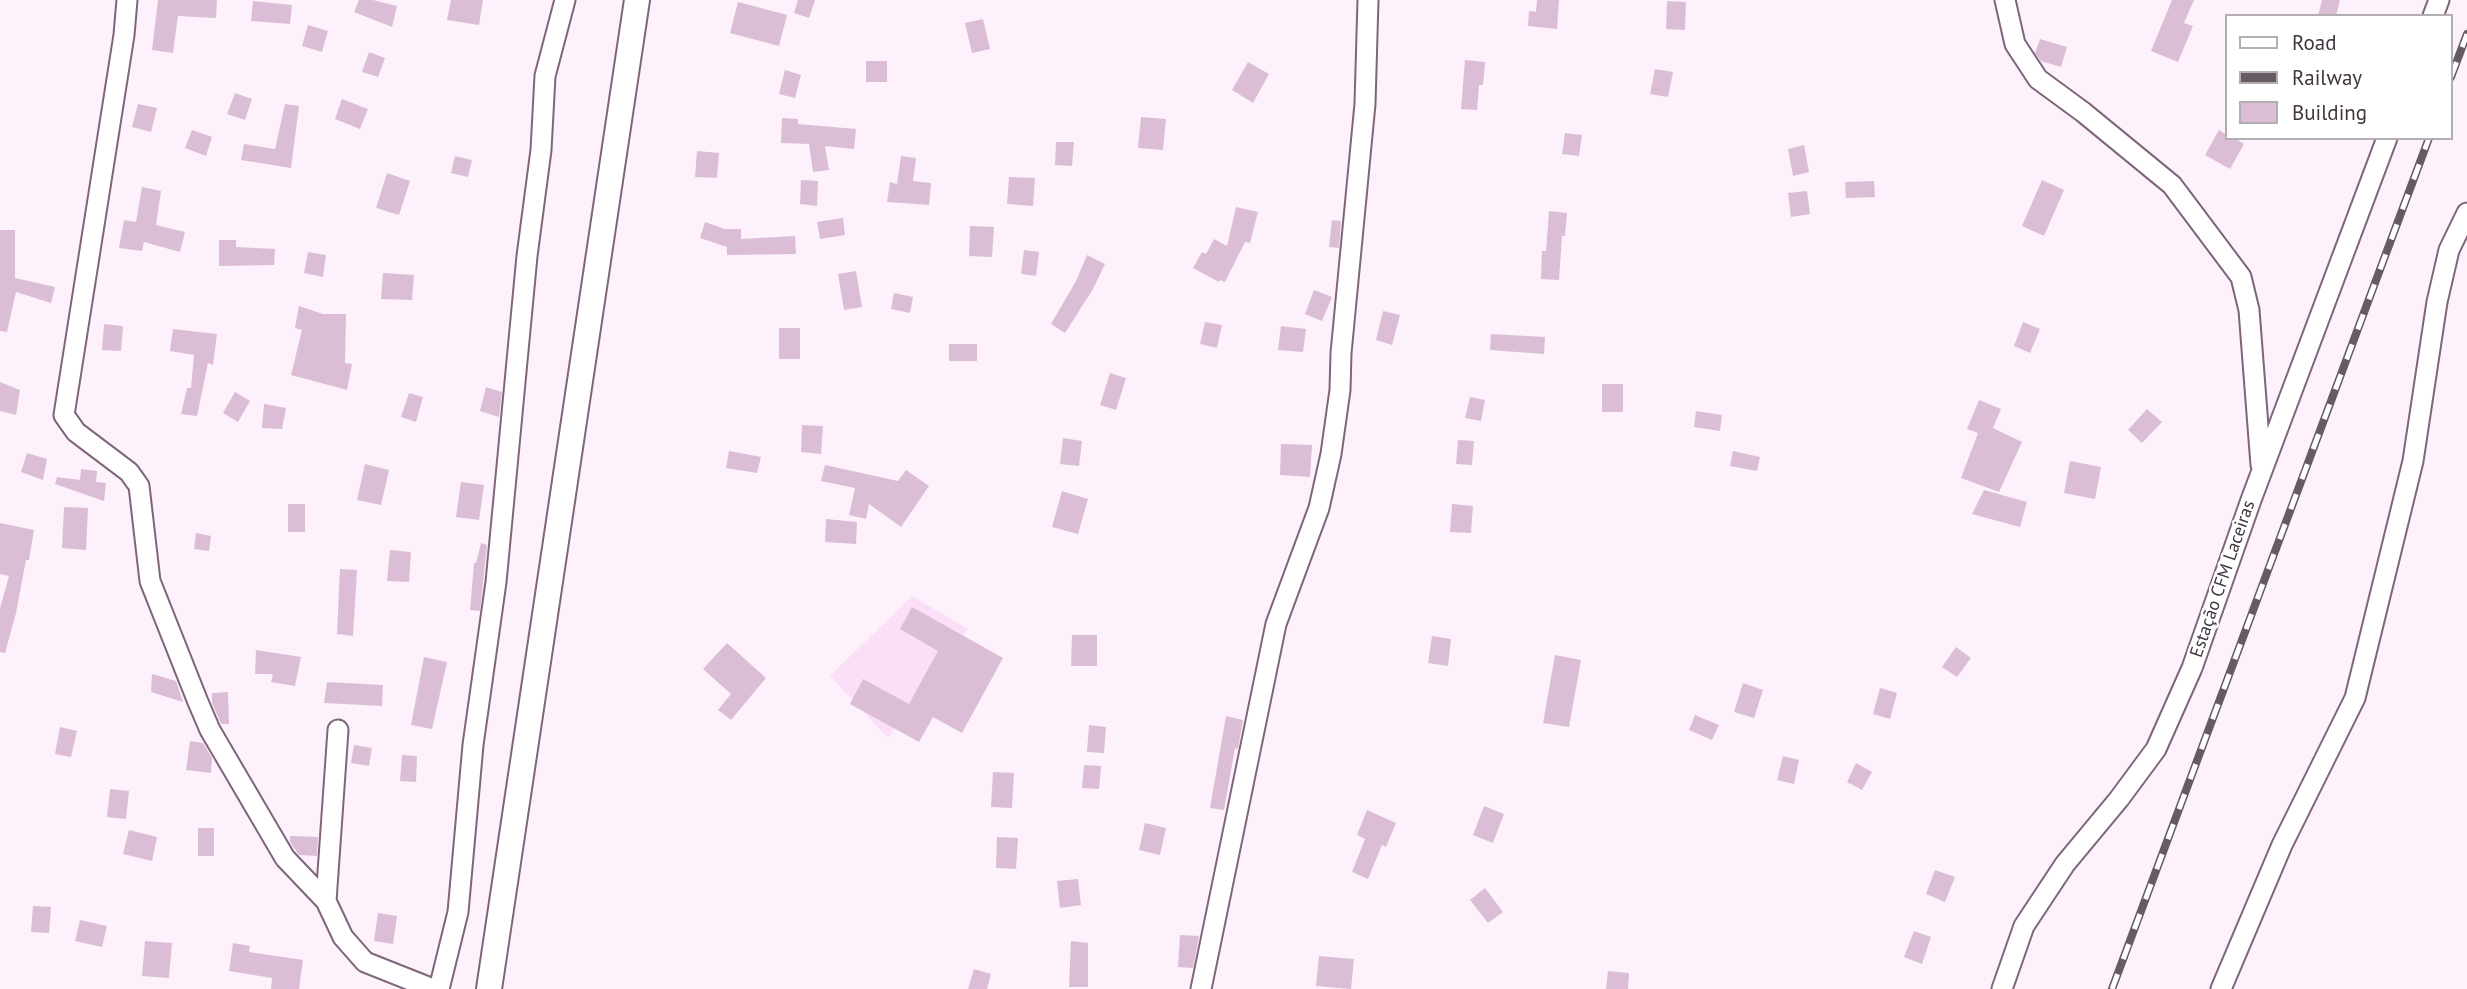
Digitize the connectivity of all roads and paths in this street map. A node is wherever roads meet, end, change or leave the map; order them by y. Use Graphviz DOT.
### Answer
graph roads {
  1 [pos="127,0"];
  2 [pos="565,0"];
  3 [pos="636,0"];
  4 [pos="1368,0"];
  5 [pos="2005,0"];
  6 [pos="2386,140"];
  7 [pos="2467,213"];
  8 [pos="2262,472"];
  9 [pos="338,730"];
  10 [pos="326,901"];
  11 [pos="433,989"];
  12 [pos="439,989"];
  13 [pos="489,989"];
  14 [pos="1201,989"];
  15 [pos="2002,989"];
  16 [pos="2221,989"];
  1 -- 10 [label="street"];
  2 -- 12 [label="street"];
  3 -- 13 [label="main road"];
  4 -- 14 [label="street"];
  5 -- 8 [label="street"];
  6 -- 8 [label="street, Estação CFM Laceiras"];
  7 -- 16 [label="street"];
  8 -- 15 [label="street, Estação CFM Laceiras"];
  9 -- 10 [label="street"];
  10 -- 11 [label="street"];
}
